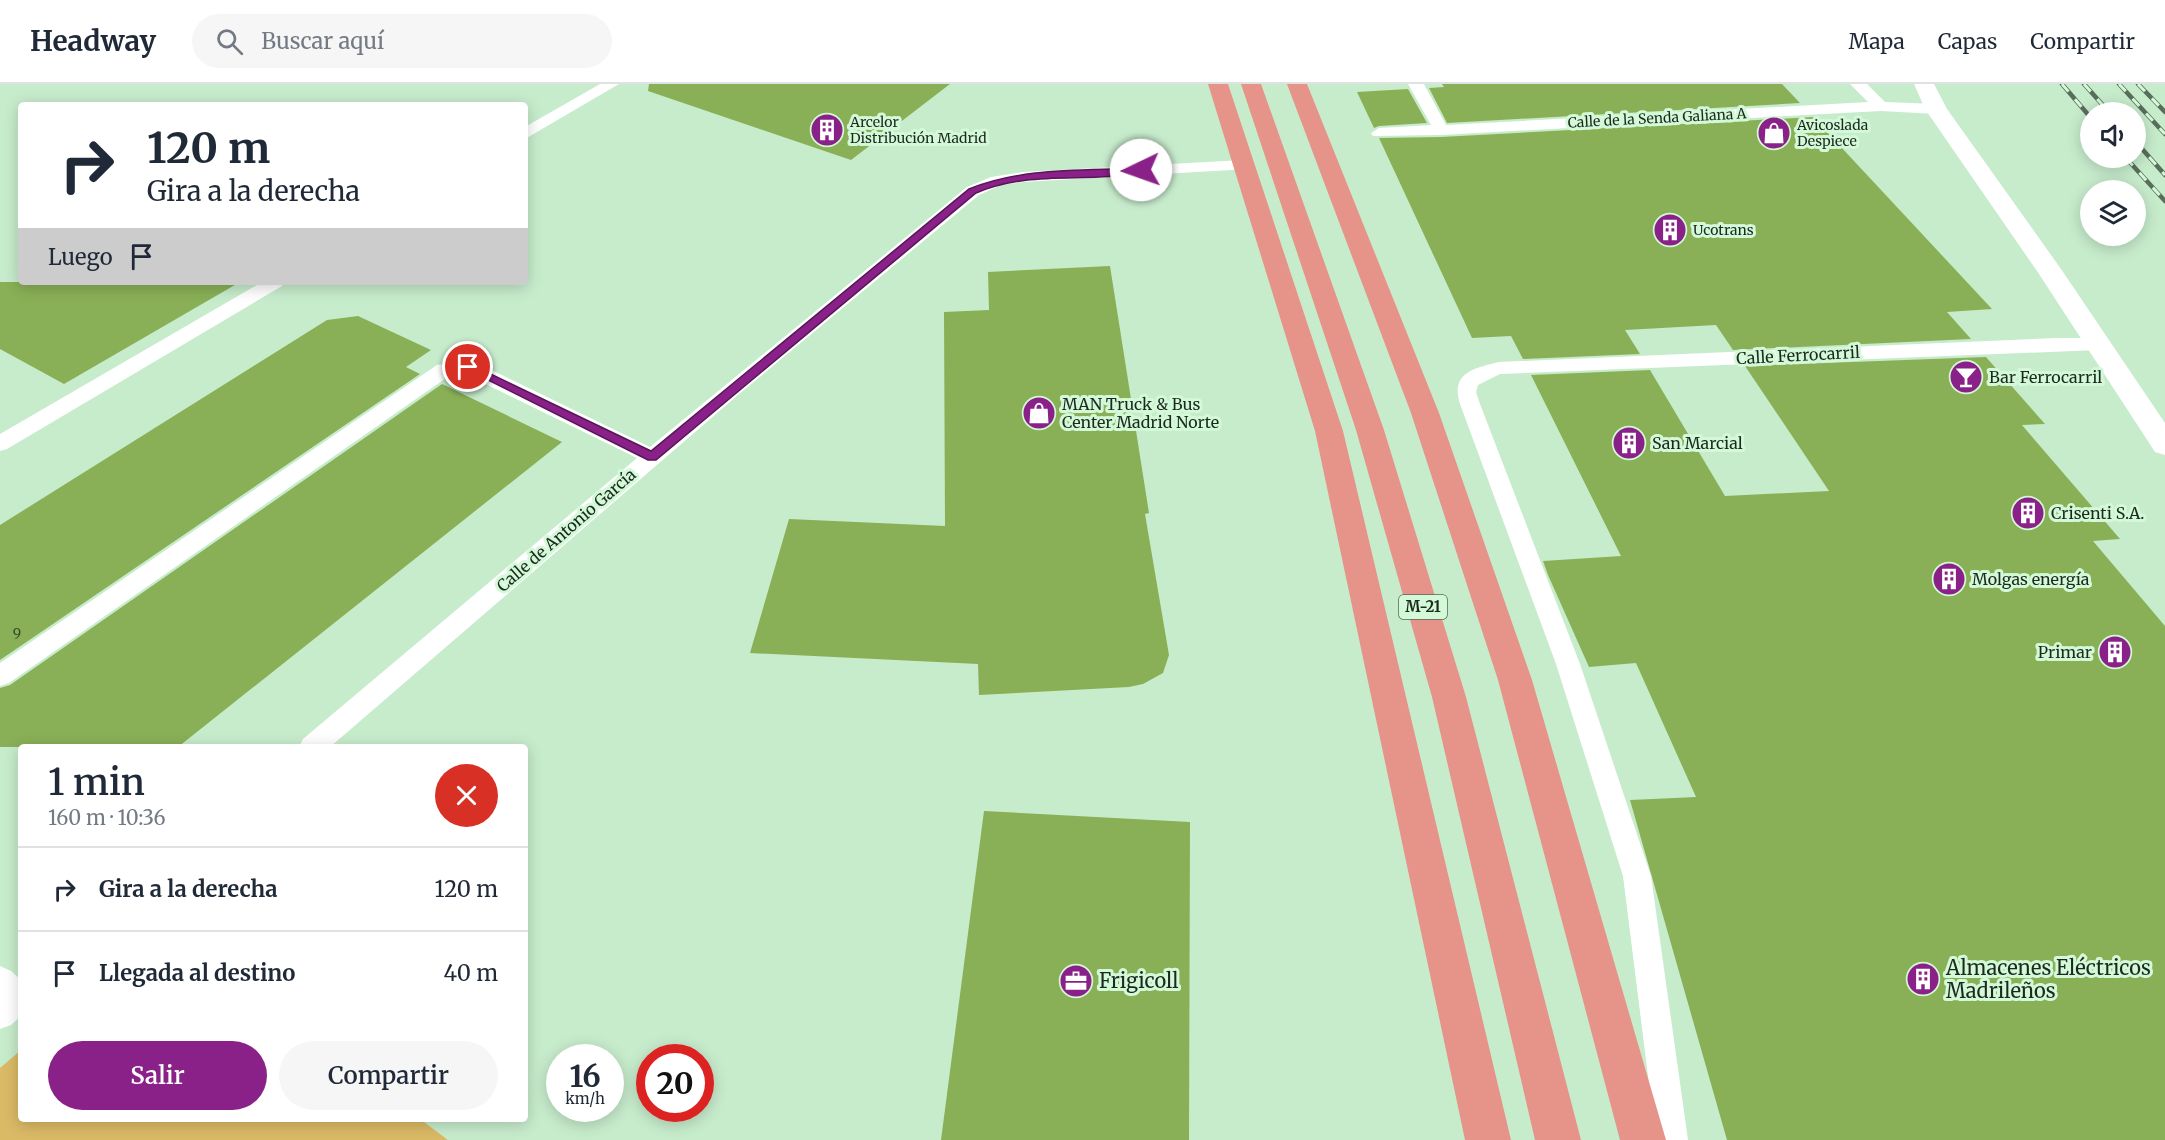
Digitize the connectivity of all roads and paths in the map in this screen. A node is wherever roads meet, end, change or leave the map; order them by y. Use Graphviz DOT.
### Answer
graph roads {
  1 [pos="611,84"];
  2 [pos="1218,84"];
  3 [pos="1251,84"];
  4 [pos="1297,84"];
  5 [pos="1416,84"];
  6 [pos="1858,84"];
  7 [pos="1924,84"];
  8 [pos="1881,106"];
  9 [pos="1936,109"];
  10 [pos="1441,130"];
  11 [pos="528,132"];
  12 [pos="1379,133"];
  13 [pos="1243,165"];
  14 [pos="270,285"];
  15 [pos="2098,344"];
  16 [pos="0,444"];
  17 [pos="2165,445"];
  18 [pos="652,457"];
  19 [pos="0,676"];
  20 [pos="316,744"];
  21 [pos="1488,1140"];
  22 [pos="1558,1140"];
  23 [pos="1643,1140"];
  24 [pos="1672,1140"];
  1 -- 11 [label="lane"];
  2 -- 13 [label="highway"];
  3 -- 22 [label="highway, M-21"];
  4 -- 23 [label="highway"];
  5 -- 10 [label="lane"];
  6 -- 8 [label="lane"];
  7 -- 9 [label="street"];
  8 -- 9 [label="lane, Calle de la Senda Galiana A"];
  8 -- 10 [label="lane, Calle de la Senda Galiana A"];
  9 -- 15 [label="street"];
  10 -- 12 [label="lane, Calle de la Senda Galiana A"];
  13 -- 18 [label="lane, Calle de Antonio García"];
  13 -- 21 [label="highway"];
  14 -- 16 [label="lane"];
  15 -- 17 [label="street"];
  15 -- 24 [label="lane, Calle Ferrocarril"];
  18 -- 19 [label="lane"];
  18 -- 20 [label="lane, Calle de Antonio García"];
}
